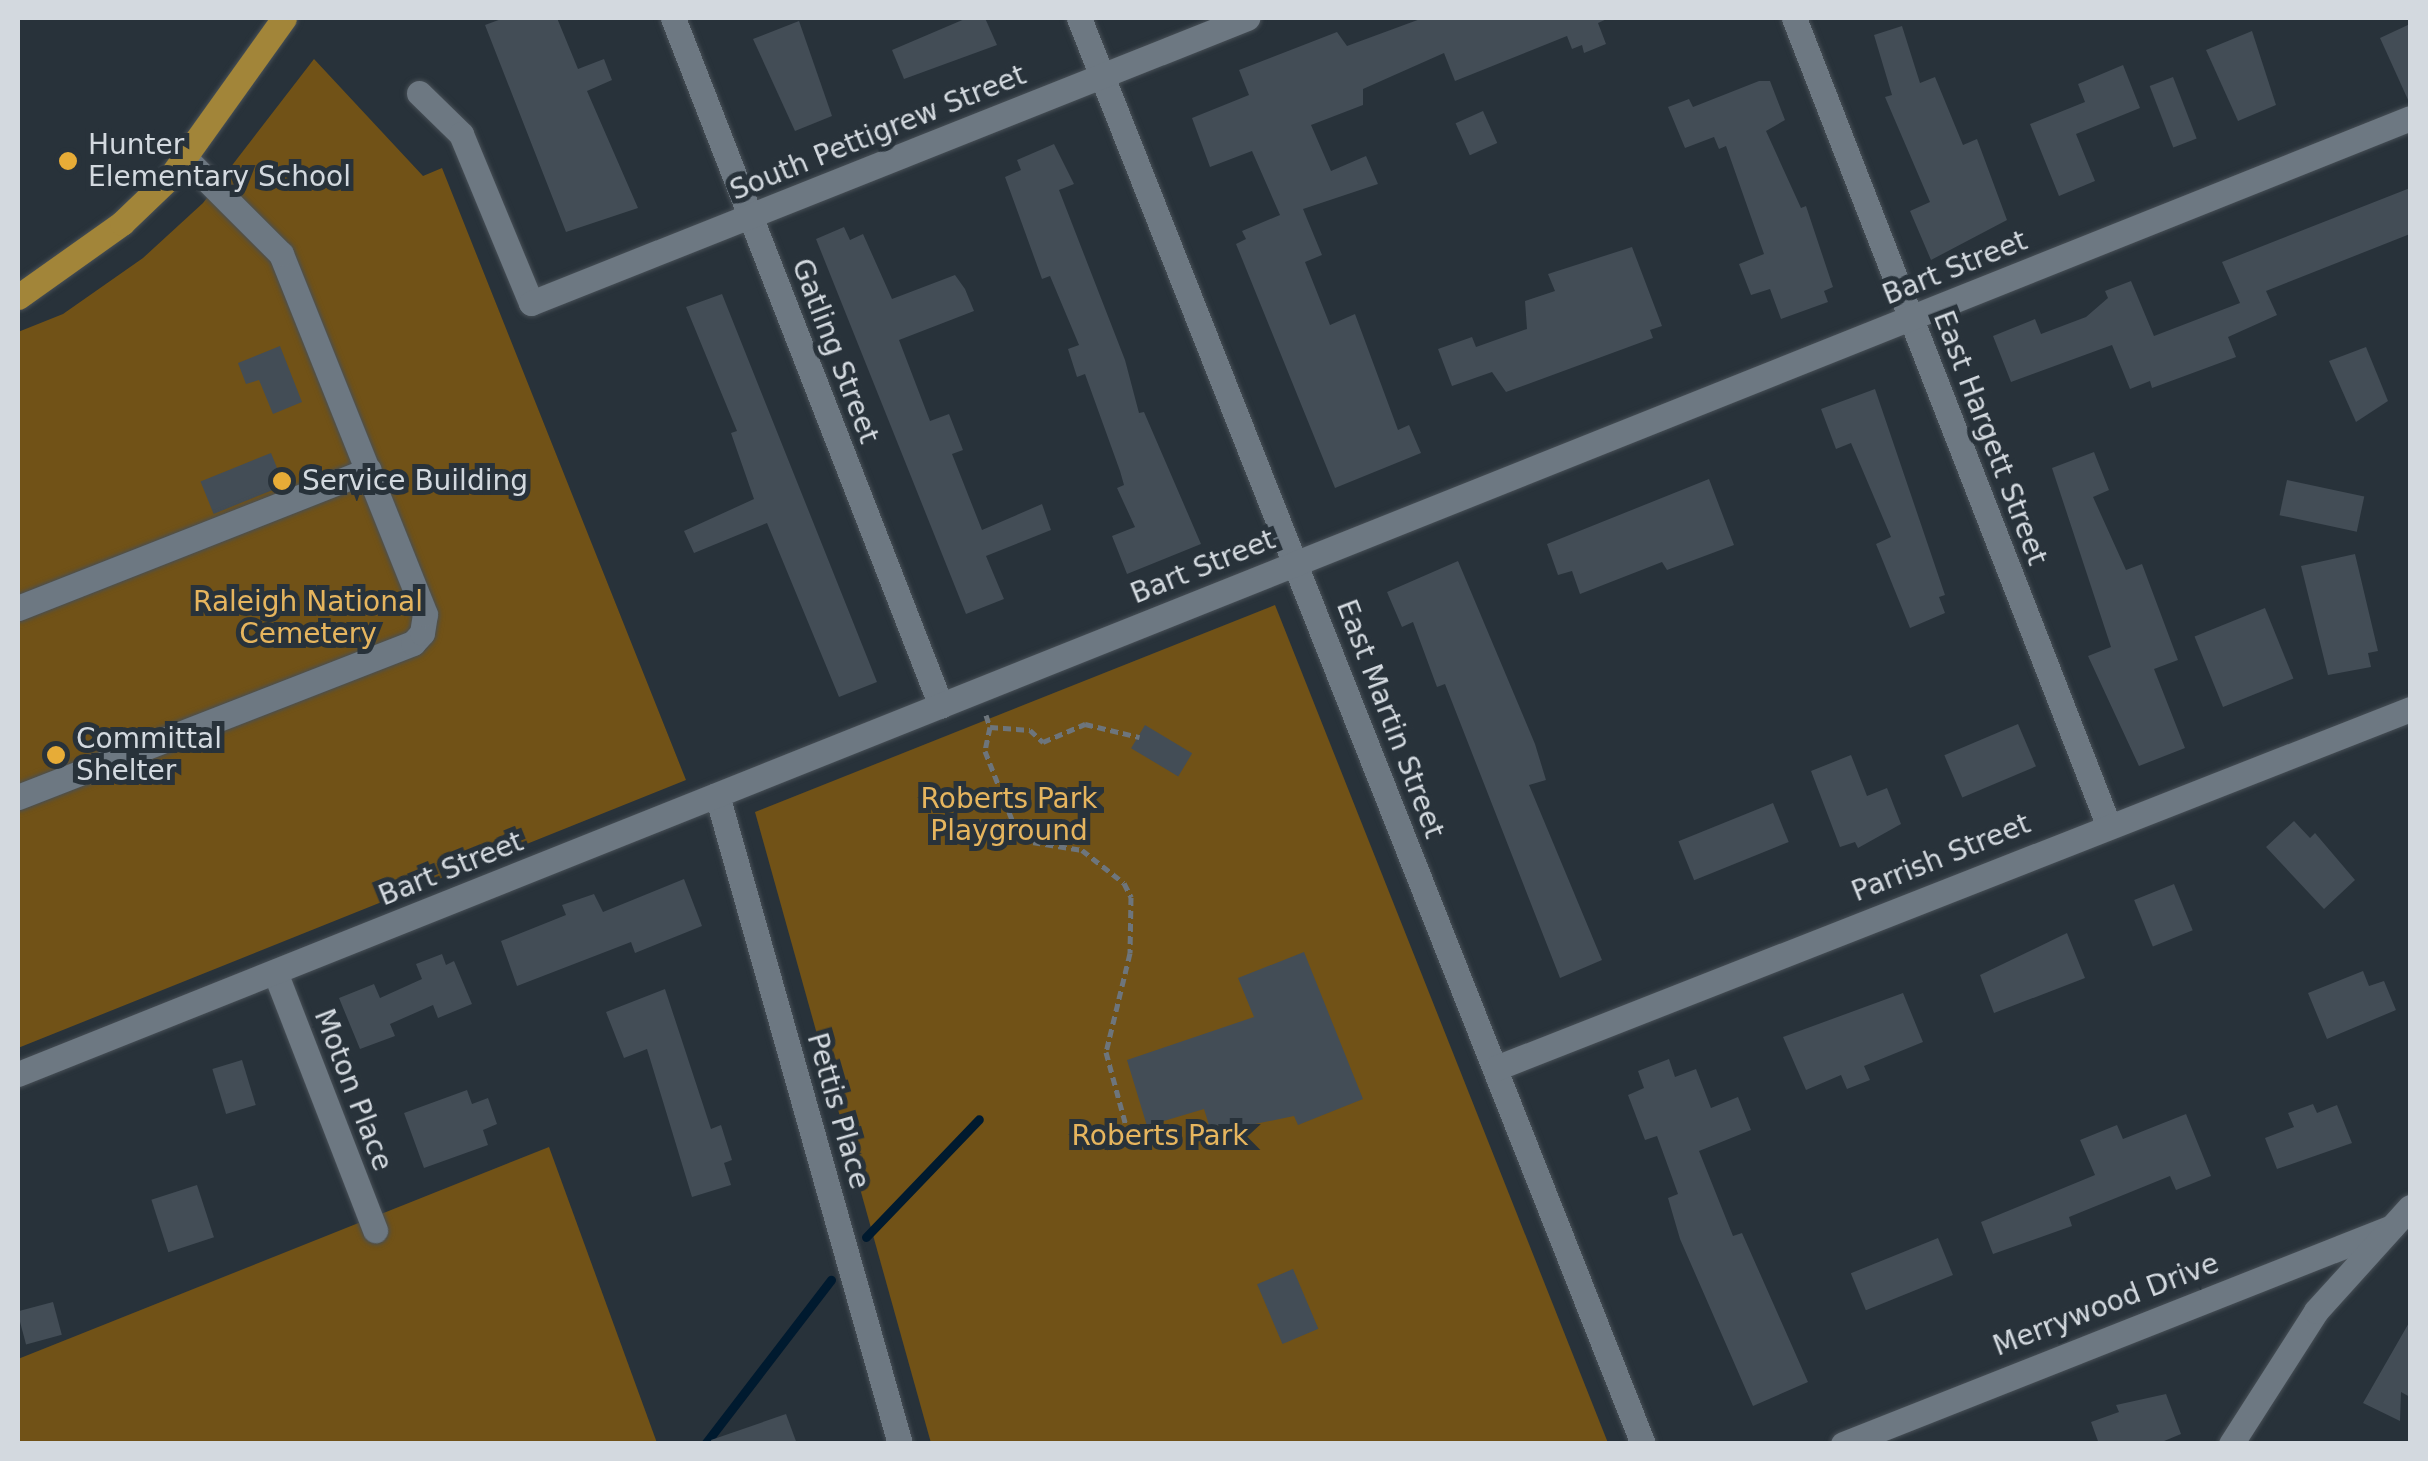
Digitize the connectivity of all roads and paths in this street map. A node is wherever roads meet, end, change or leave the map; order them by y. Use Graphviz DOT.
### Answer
graph roads {
  1 [pos="284,18"];
  2 [pos="673,18"];
  3 [pos="1079,18"];
  4 [pos="1247,18"];
  5 [pos="1794,18"];
  6 [pos="1101,76"];
  7 [pos="418,93"];
  8 [pos="2410,118"];
  9 [pos="186,159"];
  10 [pos="751,216"];
  11 [pos="18,297"];
  12 [pos="1912,318"];
  13 [pos="369,470"];
  14 [pos="1297,562"];
  15 [pos="18,608"];
  16 [pos="978,692"];
  17 [pos="941,706"];
  18 [pos="2410,709"];
  19 [pos="990,727"];
  20 [pos="1138,737"];
  21 [pos="717,795"];
  22 [pos="18,797"];
  23 [pos="2108,824"];
  24 [pos="275,972"];
  25 [pos="1496,1068"];
  26 [pos="18,1074"];
  27 [pos="1132,1148"];
  28 [pos="2410,1207"];
  29 [pos="2392,1227"];
  30 [pos="374,1230"];
  31 [pos="900,1444"];
  32 [pos="1643,1444"];
  33 [pos="1843,1444"];
  34 [pos="2231,1444"];
  1 -- 9 [label="main road"];
  2 -- 10 [label="street, Gatling Street"];
  3 -- 6 [label="street, East Martin Street"];
  4 -- 6 [label="street, South Pettigrew Street"];
  5 -- 12 [label="street, East Hargett Street"];
  6 -- 10 [label="street, South Pettigrew Street"];
  6 -- 14 [label="street, East Martin Street"];
  7 -- 10 [label="street, South Pettigrew Street"];
  8 -- 12 [label="street, Bart Street"];
  9 -- 11 [label="main road"];
  9 -- 13 [label="street"];
  10 -- 17 [label="street, Gatling Street"];
  12 -- 14 [label="street, Bart Street"];
  12 -- 23 [label="street, East Hargett Street"];
  13 -- 15 [label="street"];
  13 -- 22 [label="street"];
  14 -- 16 [label="street, Bart Street"];
  14 -- 25 [label="street, East Martin Street"];
  16 -- 17 [label="street, Bart Street"];
  16 -- 19 [label="path"];
  17 -- 21 [label="street, Bart Street"];
  18 -- 23 [label="street, Parrish Street"];
  19 -- 20 [label="path"];
  19 -- 27 [label="path"];
  21 -- 24 [label="street, Bart Street"];
  21 -- 31 [label="street, Pettis Place"];
  23 -- 25 [label="street, Parrish Street"];
  24 -- 26 [label="street, Bart Street"];
  24 -- 30 [label="street, Moton Place"];
  25 -- 32 [label="street, East Martin Street"];
  28 -- 29 [label="street"];
  29 -- 33 [label="street, Merrywood Drive"];
  29 -- 34 [label="street"];
}
